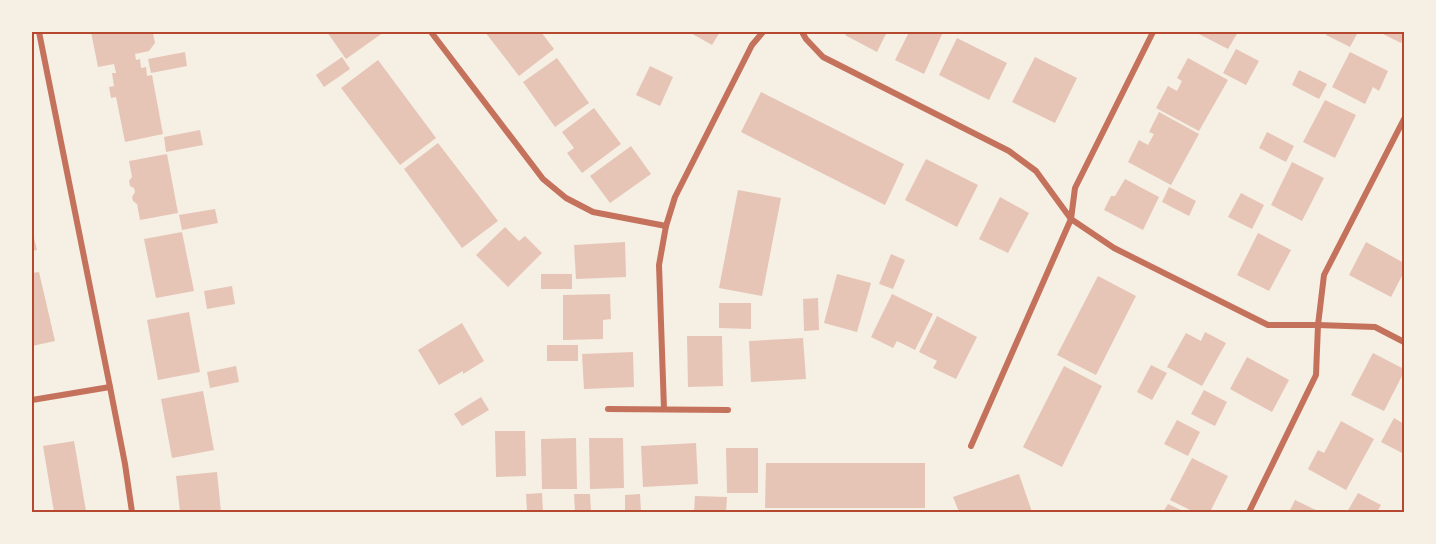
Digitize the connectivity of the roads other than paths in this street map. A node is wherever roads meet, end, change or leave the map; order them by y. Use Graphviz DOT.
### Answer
graph roads {
  1 [pos="39,32"];
  2 [pos="431,32"];
  3 [pos="763,32"];
  4 [pos="802,32"];
  5 [pos="1153,32"];
  6 [pos="1404,119"];
  7 [pos="1071,219"];
  8 [pos="666,226"];
  9 [pos="1317,325"];
  10 [pos="1404,342"];
  11 [pos="110,387"];
  12 [pos="32,400"];
  13 [pos="608,409"];
  14 [pos="664,409"];
  15 [pos="728,410"];
  16 [pos="971,446"];
  17 [pos="132,513"];
  18 [pos="1249,513"];
  1 -- 11 [label="street"];
  2 -- 8 [label="street"];
  3 -- 8 [label="street"];
  4 -- 7 [label="street"];
  5 -- 7 [label="street"];
  6 -- 9 [label="street"];
  7 -- 9 [label="street"];
  7 -- 16 [label="street"];
  8 -- 14 [label="street"];
  9 -- 10 [label="street"];
  9 -- 18 [label="street"];
  11 -- 12 [label="street"];
  11 -- 17 [label="street"];
  13 -- 14 [label="street"];
  14 -- 15 [label="street"];
}
